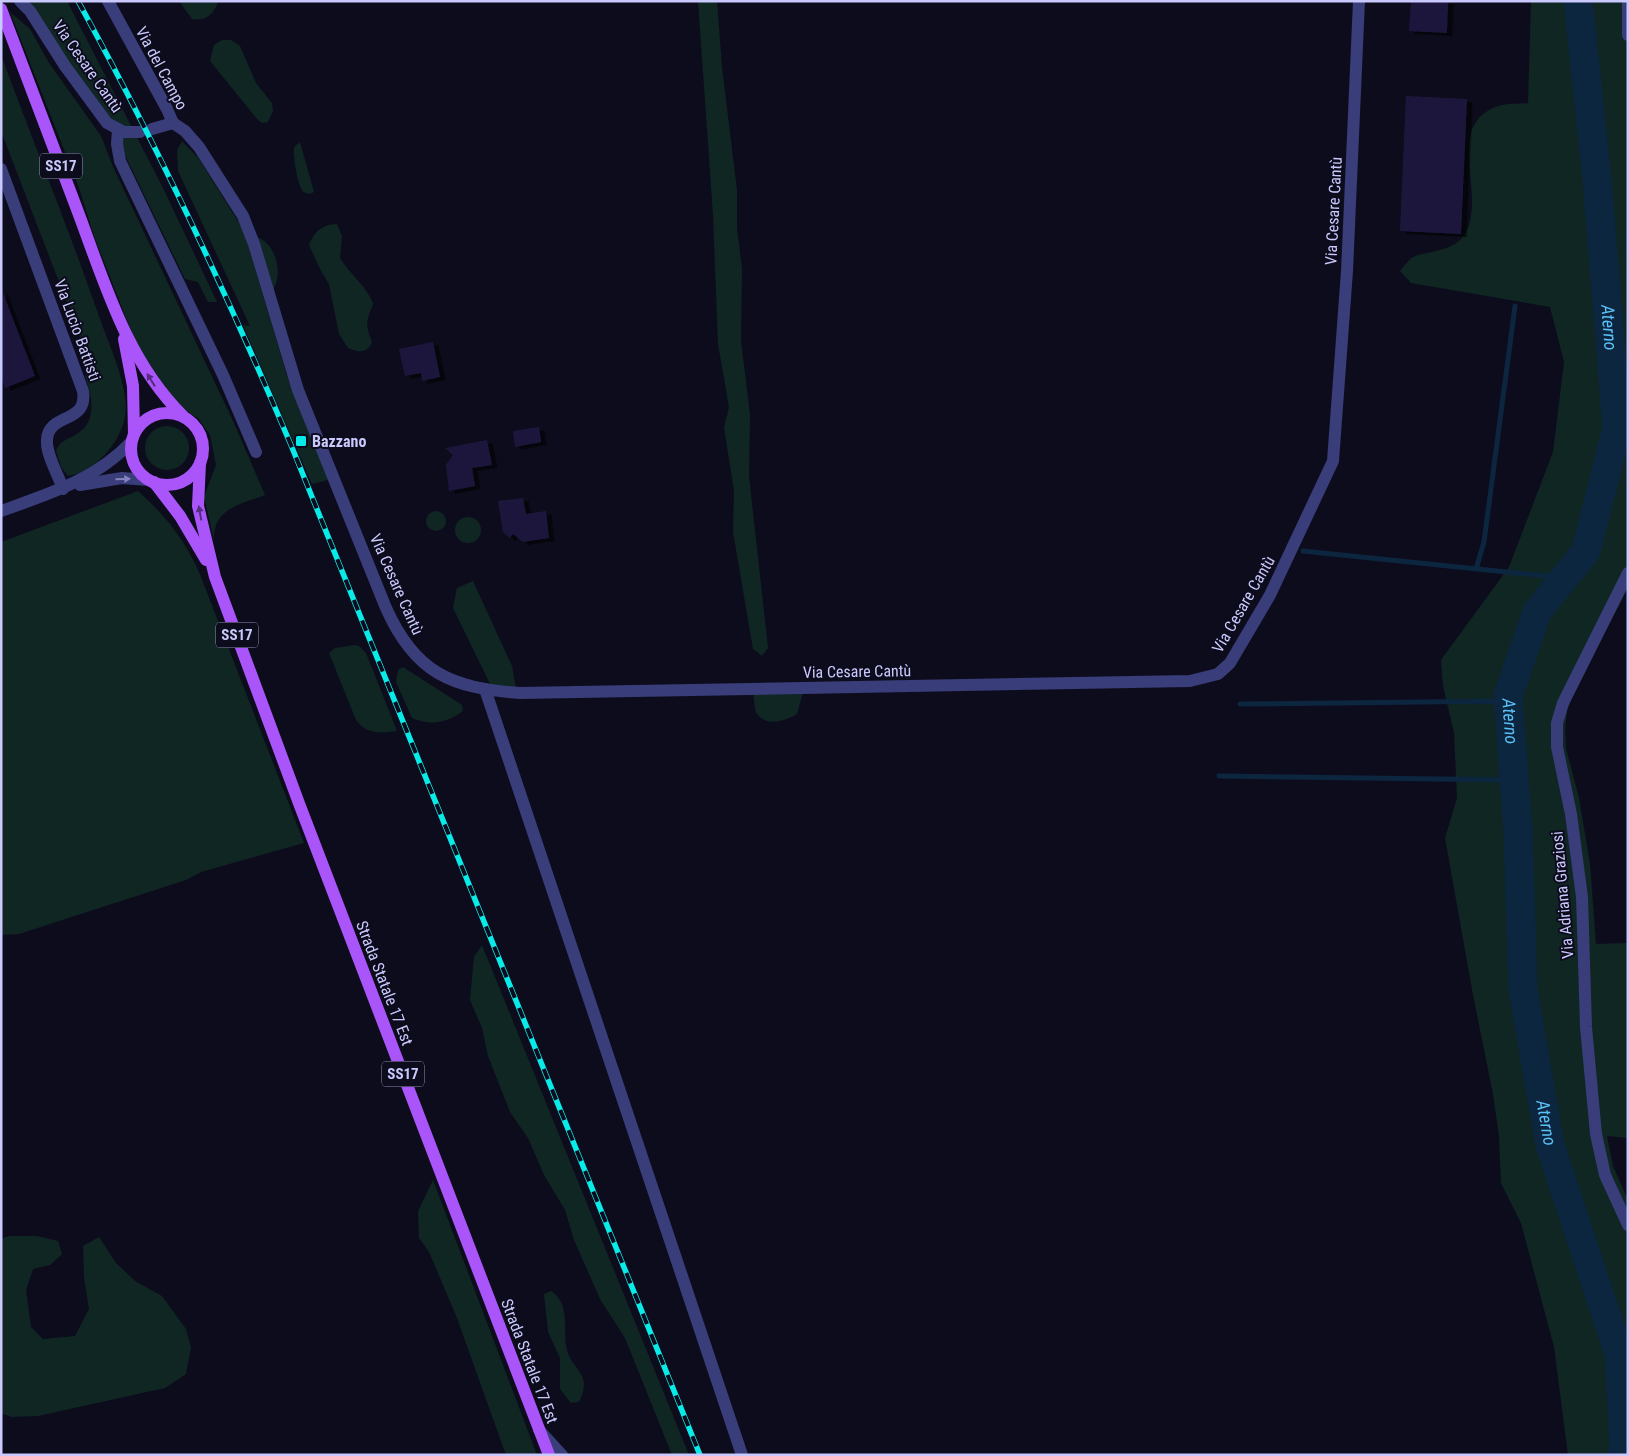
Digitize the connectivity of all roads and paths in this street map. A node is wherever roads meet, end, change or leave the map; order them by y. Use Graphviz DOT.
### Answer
graph roads {
  1 [pos="20,1"];
  2 [pos="108,1"];
  3 [pos="1359,1"];
  4 [pos="1628,2"];
  5 [pos="1,9"];
  6 [pos="1628,35"];
  7 [pos="172,123"];
  8 [pos="118,130"];
  9 [pos="1,169"];
  10 [pos="120,324"];
  11 [pos="183,416"];
  12 [pos="133,437"];
  13 [pos="256,452"];
  14 [pos="200,463"];
  15 [pos="152,481"];
  16 [pos="63,488"];
  17 [pos="1,511"];
  18 [pos="1628,573"];
  19 [pos="215,577"];
  20 [pos="485,689"];
  21 [pos="1628,1225"];
  22 [pos="539,1430"];
  23 [pos="549,1455"];
  24 [pos="562,1455"];
  25 [pos="742,1455"];
  1 -- 8 [label="street, Via Cesare Cantù"];
  2 -- 7 [label="street, Via del Campo"];
  3 -- 20 [label="street, Via Cesare Cantù"];
  4 -- 6 [label="street"];
  5 -- 10 [label="main road, SS17"];
  7 -- 8 [label="street, Via Cesare Cantù"];
  7 -- 20 [label="street, Via Cesare Cantù"];
  8 -- 13 [label="street"];
  9 -- 16 [label="street, Via Lucio Battisti"];
  11 -- 10 [label="main road, SS17, one-way"];
  10 -- 12 [label="main road, SS17"];
  11 -- 12 [label="main road"];
  11 -- 14 [label="main road, SS17"];
  12 -- 15 [label="main road, SS17"];
  12 -- 16 [label="street"];
  14 -- 15 [label="main road"];
  19 -- 14 [label="main road, Strada Statale 17 Est / SS17, one-way"];
  16 -- 15 [label="street, one-way"];
  15 -- 19 [label="main road, Strada Statale 17 Est / SS17"];
  16 -- 17 [label="street"];
  18 -- 21 [label="street, Via Adriana Graziosi"];
  19 -- 22 [label="main road, Strada Statale 17 Est / SS17"];
  20 -- 25 [label="street"];
  22 -- 23 [label="main road, Strada Statale 17 Est / SS17"];
  22 -- 24 [label="street"];
}
